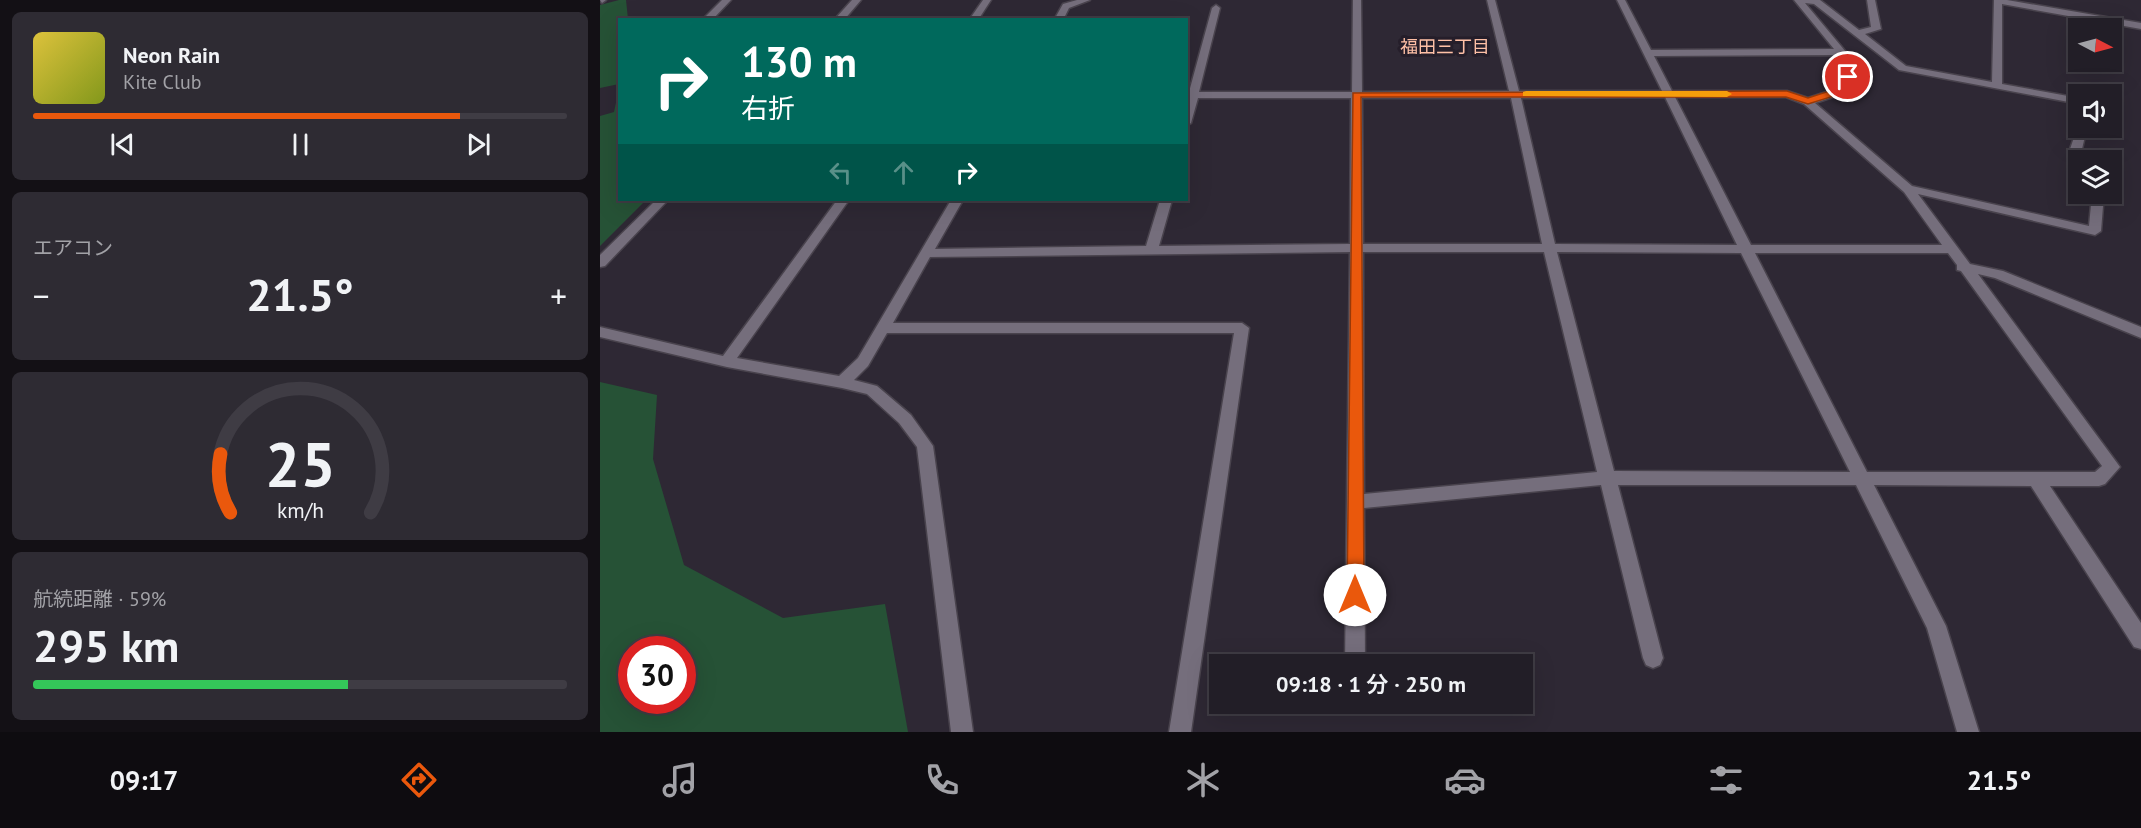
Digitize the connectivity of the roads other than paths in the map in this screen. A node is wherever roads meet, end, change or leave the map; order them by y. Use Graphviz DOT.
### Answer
graph roads {
  1 [pos="728,0"];
  2 [pos="857,0"];
  3 [pos="987,0"];
  4 [pos="1086,0"];
  5 [pos="1357,0"];
  6 [pos="1491,0"];
  7 [pos="1621,0"];
  8 [pos="1798,0"];
  9 [pos="1871,0"];
  10 [pos="1998,1"];
  11 [pos="1216,8"];
  12 [pos="708,18"];
  13 [pos="840,18"];
  14 [pos="974,18"];
  15 [pos="1059,18"];
  16 [pos="2141,26"];
  17 [pos="1858,33"];
  18 [pos="1648,52"];
  19 [pos="1842,52"];
  20 [pos="1997,86"];
  21 [pos="1515,94"];
  22 [pos="1669,94"];
  23 [pos="1190,95"];
  24 [pos="1356,95"];
  25 [pos="2068,99"];
  26 [pos="1808,102"];
  27 [pos="1908,189"];
  28 [pos="661,201"];
  29 [pos="842,201"];
  30 [pos="956,201"];
  31 [pos="1166,201"];
  32 [pos="2097,204"];
  33 [pos="1355,248"];
  34 [pos="1549,248"];
  35 [pos="1746,248"];
  36 [pos="1950,249"];
  37 [pos="1151,251"];
  38 [pos="926,253"];
  39 [pos="600,263"];
  40 [pos="1962,267"];
  41 [pos="884,328"];
  42 [pos="600,332"];
  43 [pos="2141,333"];
  44 [pos="727,362"];
  45 [pos="842,382"];
  46 [pos="1607,478"];
  47 [pos="1863,478"];
  48 [pos="2036,479"];
  49 [pos="1356,502"];
  50 [pos="2141,640"];
  51 [pos="1355,654"];
  52 [pos="1653,658"];
  53 [pos="962,732"];
  54 [pos="1180,732"];
  55 [pos="1968,732"];
  1 -- 12 [label="street"];
  2 -- 13 [label="street"];
  3 -- 14 [label="street"];
  4 -- 15 [label="street"];
  5 -- 24 [label="street"];
  6 -- 21 [label="street"];
  7 -- 18 [label="street"];
  8 -- 17 [label="street"];
  8 -- 19 [label="street"];
  9 -- 17 [label="street"];
  10 -- 16 [label="street"];
  10 -- 20 [label="street"];
  11 -- 23 [label="street"];
  17 -- 20 [label="street"];
  18 -- 19 [label="street"];
  18 -- 22 [label="street"];
  19 -- 26 [label="street"];
  20 -- 25 [label="street"];
  21 -- 22 [label="street"];
  21 -- 24 [label="street"];
  21 -- 34 [label="street"];
  22 -- 26 [label="street"];
  22 -- 35 [label="street"];
  23 -- 24 [label="street"];
  24 -- 33 [label="street"];
  26 -- 27 [label="street"];
  27 -- 32 [label="street"];
  27 -- 36 [label="street"];
  28 -- 39 [label="street"];
  29 -- 44 [label="street"];
  30 -- 38 [label="street"];
  31 -- 37 [label="street"];
  33 -- 34 [label="street"];
  33 -- 37 [label="street"];
  33 -- 49 [label="street"];
  34 -- 35 [label="street"];
  34 -- 46 [label="street"];
  35 -- 36 [label="street"];
  35 -- 47 [label="street"];
  36 -- 40 [label="street"];
  37 -- 38 [label="street"];
  38 -- 41 [label="street"];
  40 -- 43 [label="street"];
  40 -- 48 [label="street"];
  41 -- 45 [label="street"];
  41 -- 54 [label="street"];
  42 -- 44 [label="street"];
  44 -- 45 [label="street"];
  45 -- 53 [label="street"];
  46 -- 47 [label="street"];
  46 -- 49 [label="street"];
  46 -- 52 [label="street"];
  47 -- 48 [label="street"];
  47 -- 55 [label="street"];
  48 -- 50 [label="street"];
  49 -- 51 [label="street"];
}
